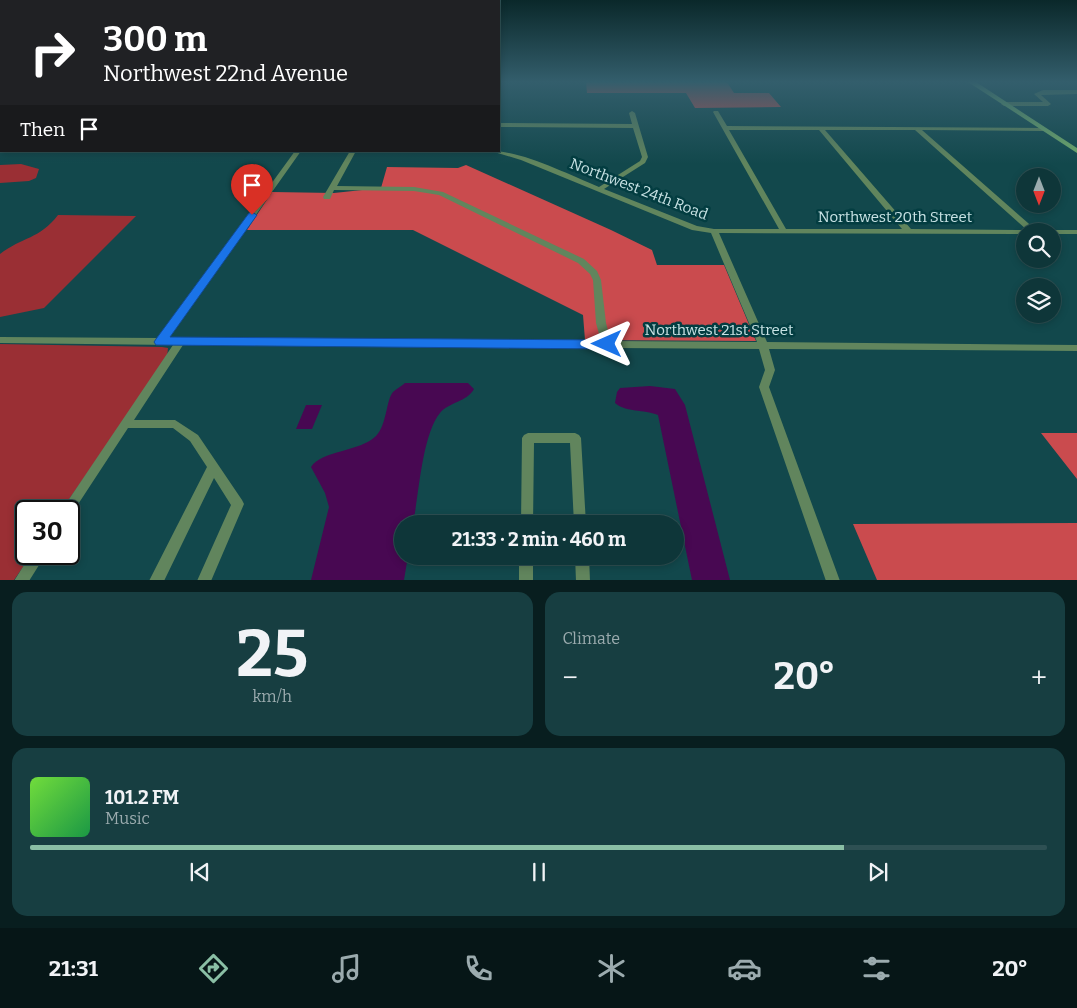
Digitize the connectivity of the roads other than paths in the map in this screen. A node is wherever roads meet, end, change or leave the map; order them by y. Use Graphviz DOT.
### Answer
graph roads {
  1 [pos="1012,109"];
  2 [pos="716,112"];
  3 [pos="632,113"];
  4 [pos="500,125"];
  5 [pos="636,126"];
  6 [pos="726,128"];
  7 [pos="821,129"];
  8 [pos="917,129"];
  9 [pos="1043,129"];
  10 [pos="1077,151"];
  11 [pos="297,152"];
  12 [pos="351,152"];
  13 [pos="498,152"];
  14 [pos="332,188"];
  15 [pos="600,189"];
  16 [pos="327,197"];
  17 [pos="1024,223"];
  18 [pos="783,230"];
  19 [pos="714,231"];
  20 [pos="908,231"];
  21 [pos="1016,231"];
  22 [pos="1061,232"];
  23 [pos="1077,232"];
  24 [pos="0,340"];
  25 [pos="161,342"];
  26 [pos="180,342"];
  27 [pos="607,344"];
  28 [pos="763,345"];
  29 [pos="1077,348"];
  30 [pos="125,424"];
  31 [pos="213,467"];
  32 [pos="74,500"];
  33 [pos="527,515"];
  34 [pos="580,515"];
  35 [pos="31,565"];
  36 [pos="526,565"];
  37 [pos="582,565"];
  38 [pos="21,580"];
  39 [pos="156,580"];
  40 [pos="204,580"];
  41 [pos="526,580"];
  42 [pos="583,580"];
  43 [pos="833,580"];
  1 -- 9 [label="street"];
  2 -- 6 [label="street"];
  3 -- 5 [label="street"];
  4 -- 5 [label="street"];
  5 -- 15 [label="street"];
  6 -- 7 [label="street"];
  6 -- 18 [label="street"];
  7 -- 8 [label="street"];
  7 -- 20 [label="street"];
  8 -- 9 [label="street"];
  8 -- 17 [label="street"];
  9 -- 10 [label="street"];
  11 -- 25 [label="street"];
  12 -- 14 [label="street"];
  13 -- 15 [label="street, Northwest 24th Road"];
  14 -- 16 [label="street"];
  14 -- 27 [label="street"];
  15 -- 19 [label="street, Northwest 24th Road"];
  18 -- 19 [label="street, Northwest 20th Street"];
  18 -- 20 [label="street, Northwest 20th Street"];
  19 -- 28 [label="street, Northwest 24th Road"];
  20 -- 21 [label="street, Northwest 20th Street"];
  22 -- 23 [label="street, Northwest 20th Street"];
  24 -- 25 [label="street, Northwest 21st Street"];
  25 -- 26 [label="street, Northwest 21st Street"];
  26 -- 27 [label="street, Northwest 21st Street"];
  26 -- 30 [label="street"];
  27 -- 28 [label="street, Northwest 21st Street"];
  28 -- 29 [label="street, Northwest 21st Street"];
  28 -- 43 [label="street, Northwest 24th Road"];
  30 -- 31 [label="street"];
  30 -- 32 [label="street"];
  31 -- 39 [label="street"];
  31 -- 40 [label="street"];
  33 -- 34 [label="street"];
  35 -- 38 [label="street"];
  36 -- 41 [label="street"];
  37 -- 42 [label="street"];
}
